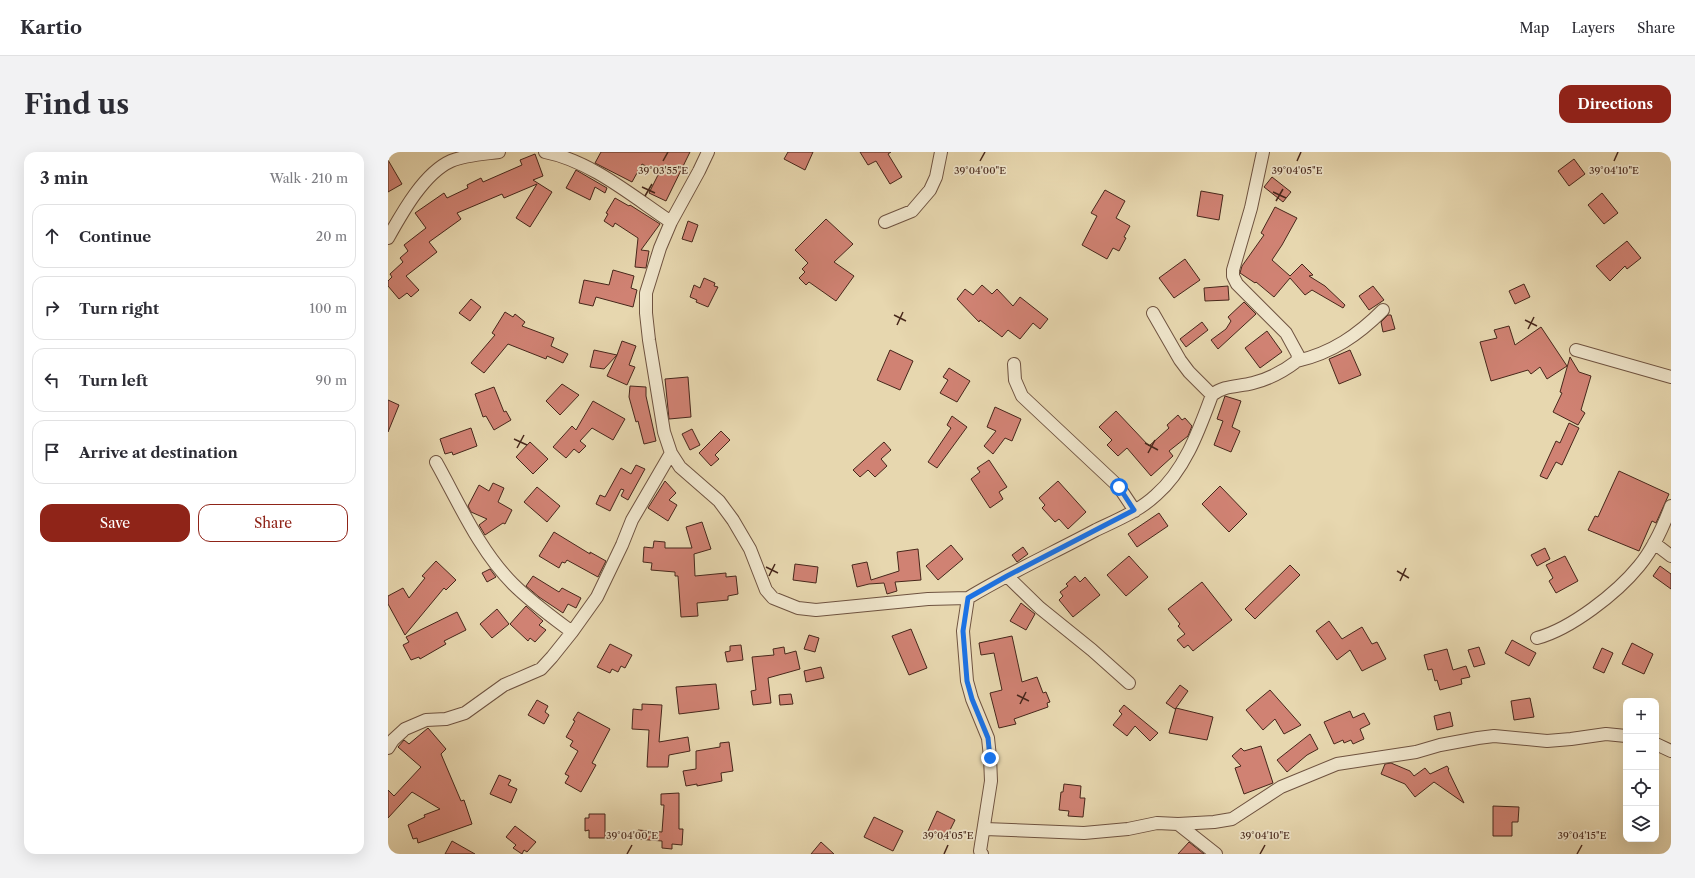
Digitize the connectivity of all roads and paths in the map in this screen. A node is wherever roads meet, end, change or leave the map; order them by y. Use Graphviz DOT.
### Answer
graph roads {
  1 [pos="499,152"];
  2 [pos="545,152"];
  3 [pos="708,152"];
  4 [pos="941,152"];
  5 [pos="1263,152"];
  6 [pos="671,222"];
  7 [pos="885,222"];
  8 [pos="388,238"];
  9 [pos="1383,310"];
  10 [pos="1153,313"];
  11 [pos="1576,350"];
  12 [pos="1297,361"];
  13 [pos="1014,364"];
  14 [pos="1671,376"];
  15 [pos="1212,395"];
  16 [pos="671,453"];
  17 [pos="436,462"];
  18 [pos="1671,506"];
  19 [pos="1134,510"];
  20 [pos="1654,543"];
  21 [pos="1671,556"];
  22 [pos="1007,576"];
  23 [pos="968,598"];
  24 [pos="572,632"];
  25 [pos="1537,638"];
  26 [pos="1130,683"];
  27 [pos="1623,736"];
  28 [pos="1659,745"];
  29 [pos="388,748"];
  30 [pos="1671,751"];
  31 [pos="1178,824"];
  32 [pos="985,829"];
  33 [pos="979,853"];
  34 [pos="1216,854"];
  1 -- 8 [label="street"];
  2 -- 6 [label="street"];
  3 -- 6 [label="street"];
  4 -- 7 [label="street"];
  5 -- 12 [label="street"];
  6 -- 16 [label="street"];
  9 -- 12 [label="street"];
  10 -- 15 [label="street"];
  11 -- 14 [label="street"];
  12 -- 15 [label="street"];
  13 -- 19 [label="street"];
  15 -- 19 [label="street"];
  16 -- 23 [label="street"];
  16 -- 24 [label="street"];
  17 -- 24 [label="street"];
  18 -- 20 [label="street"];
  19 -- 22 [label="street"];
  20 -- 21 [label="street"];
  20 -- 25 [label="street"];
  22 -- 23 [label="street"];
  22 -- 26 [label="street"];
  23 -- 32 [label="street"];
  24 -- 29 [label="street"];
  27 -- 31 [label="street"];
  28 -- 30 [label="street"];
  31 -- 32 [label="street"];
  31 -- 34 [label="street"];
  32 -- 33 [label="street"];
}
